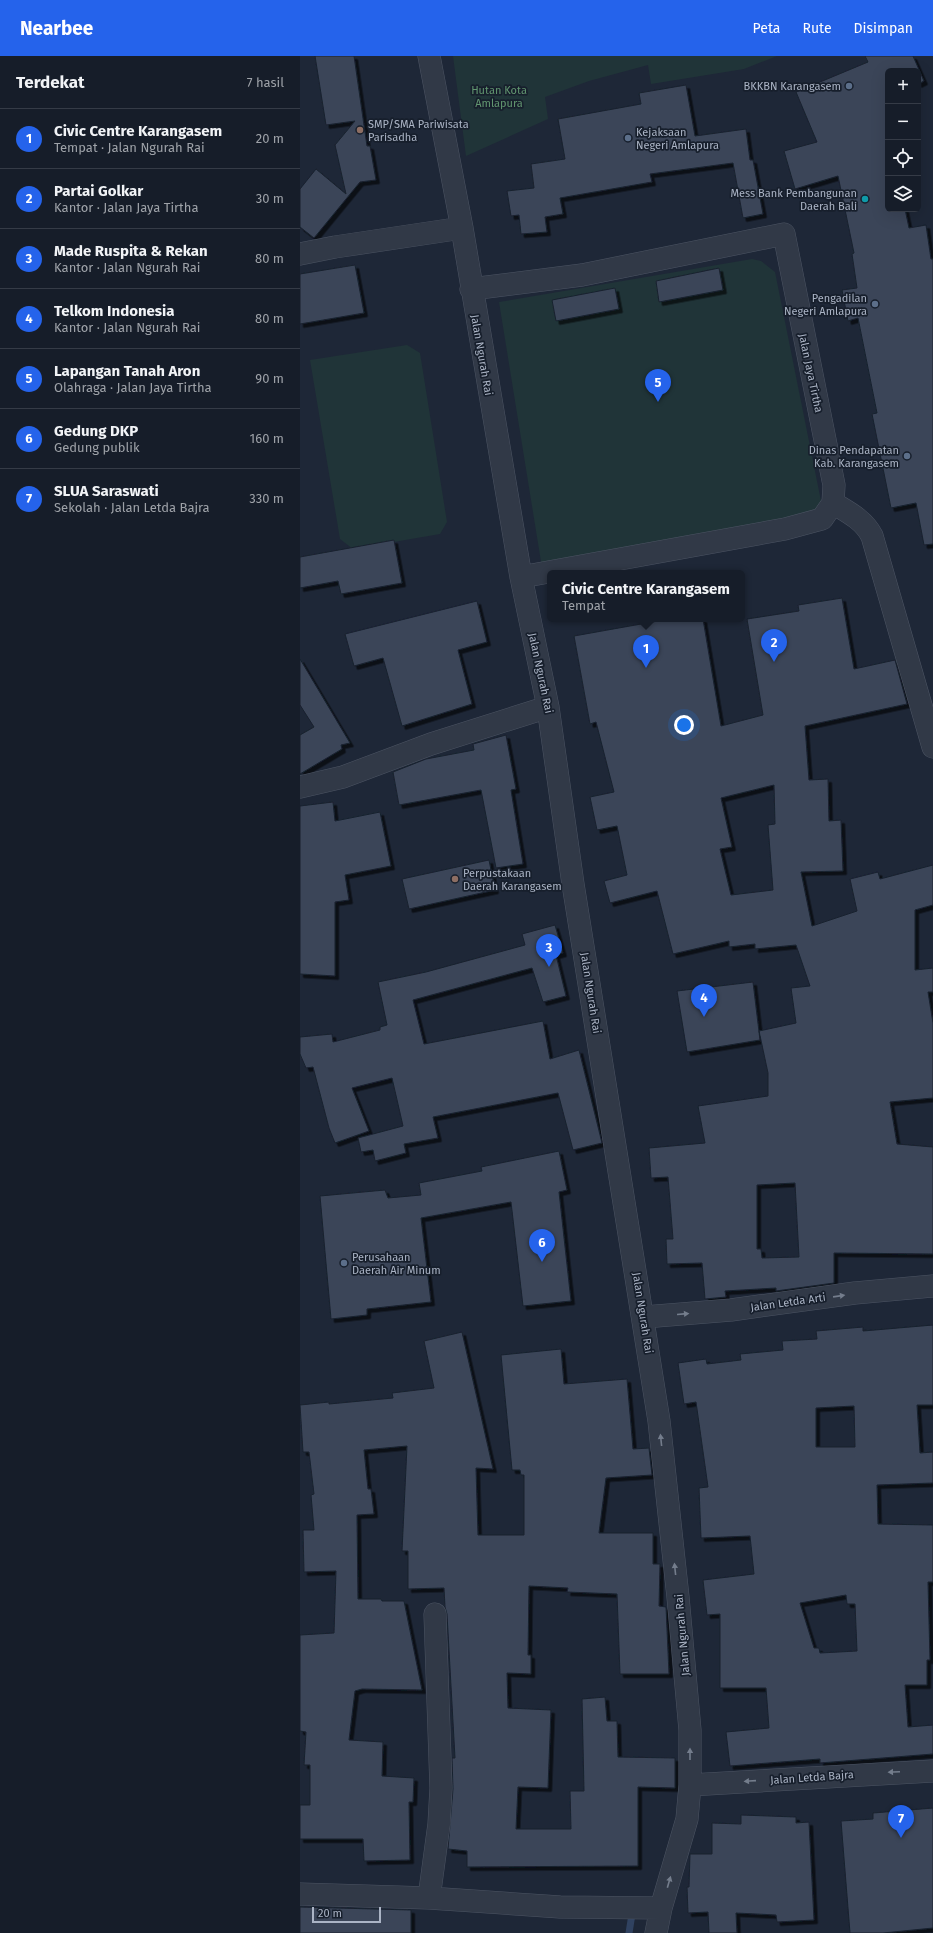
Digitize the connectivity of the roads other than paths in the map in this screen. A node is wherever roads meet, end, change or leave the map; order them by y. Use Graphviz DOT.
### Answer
graph roads {
  1 [pos="430,56"];
  2 [pos="462,228"];
  3 [pos="300,254"];
  4 [pos="471,289"];
  5 [pos="833,503"];
  6 [pos="560,570"];
  7 [pos="547,572"];
  8 [pos="521,577"];
  9 [pos="548,707"];
  10 [pos="933,747"];
  11 [pos="300,787"];
  12 [pos="933,1286"];
  13 [pos="644,1317"];
  14 [pos="435,1614"];
  15 [pos="933,1771"];
  16 [pos="690,1784"];
  17 [pos="300,1894"];
  18 [pos="429,1898"];
  19 [pos="661,1908"];
  20 [pos="656,1933"];
  1 -- 2 [label="street, Jalan Ngurah Rai"];
  2 -- 3 [label="street"];
  2 -- 4 [label="street, Jalan Ngurah Rai"];
  4 -- 5 [label="street, Jalan Jaya Tirtha"];
  4 -- 8 [label="street, Jalan Ngurah Rai"];
  5 -- 6 [label="street"];
  5 -- 10 [label="street"];
  7 -- 8 [label="street"];
  8 -- 9 [label="street, Jalan Ngurah Rai"];
  9 -- 11 [label="street"];
  9 -- 13 [label="street, Jalan Ngurah Rai"];
  13 -- 12 [label="street, Jalan Letda Arti, one-way"];
  16 -- 13 [label="street, Jalan Ngurah Rai, one-way"];
  14 -- 18 [label="street"];
  15 -- 16 [label="street, Jalan Letda Bajra, one-way"];
  19 -- 16 [label="street, Jalan Ngurah Rai, one-way"];
  17 -- 18 [label="street"];
  18 -- 19 [label="street"];
  19 -- 20 [label="street, Jalan Ngurah Rai"];
}
